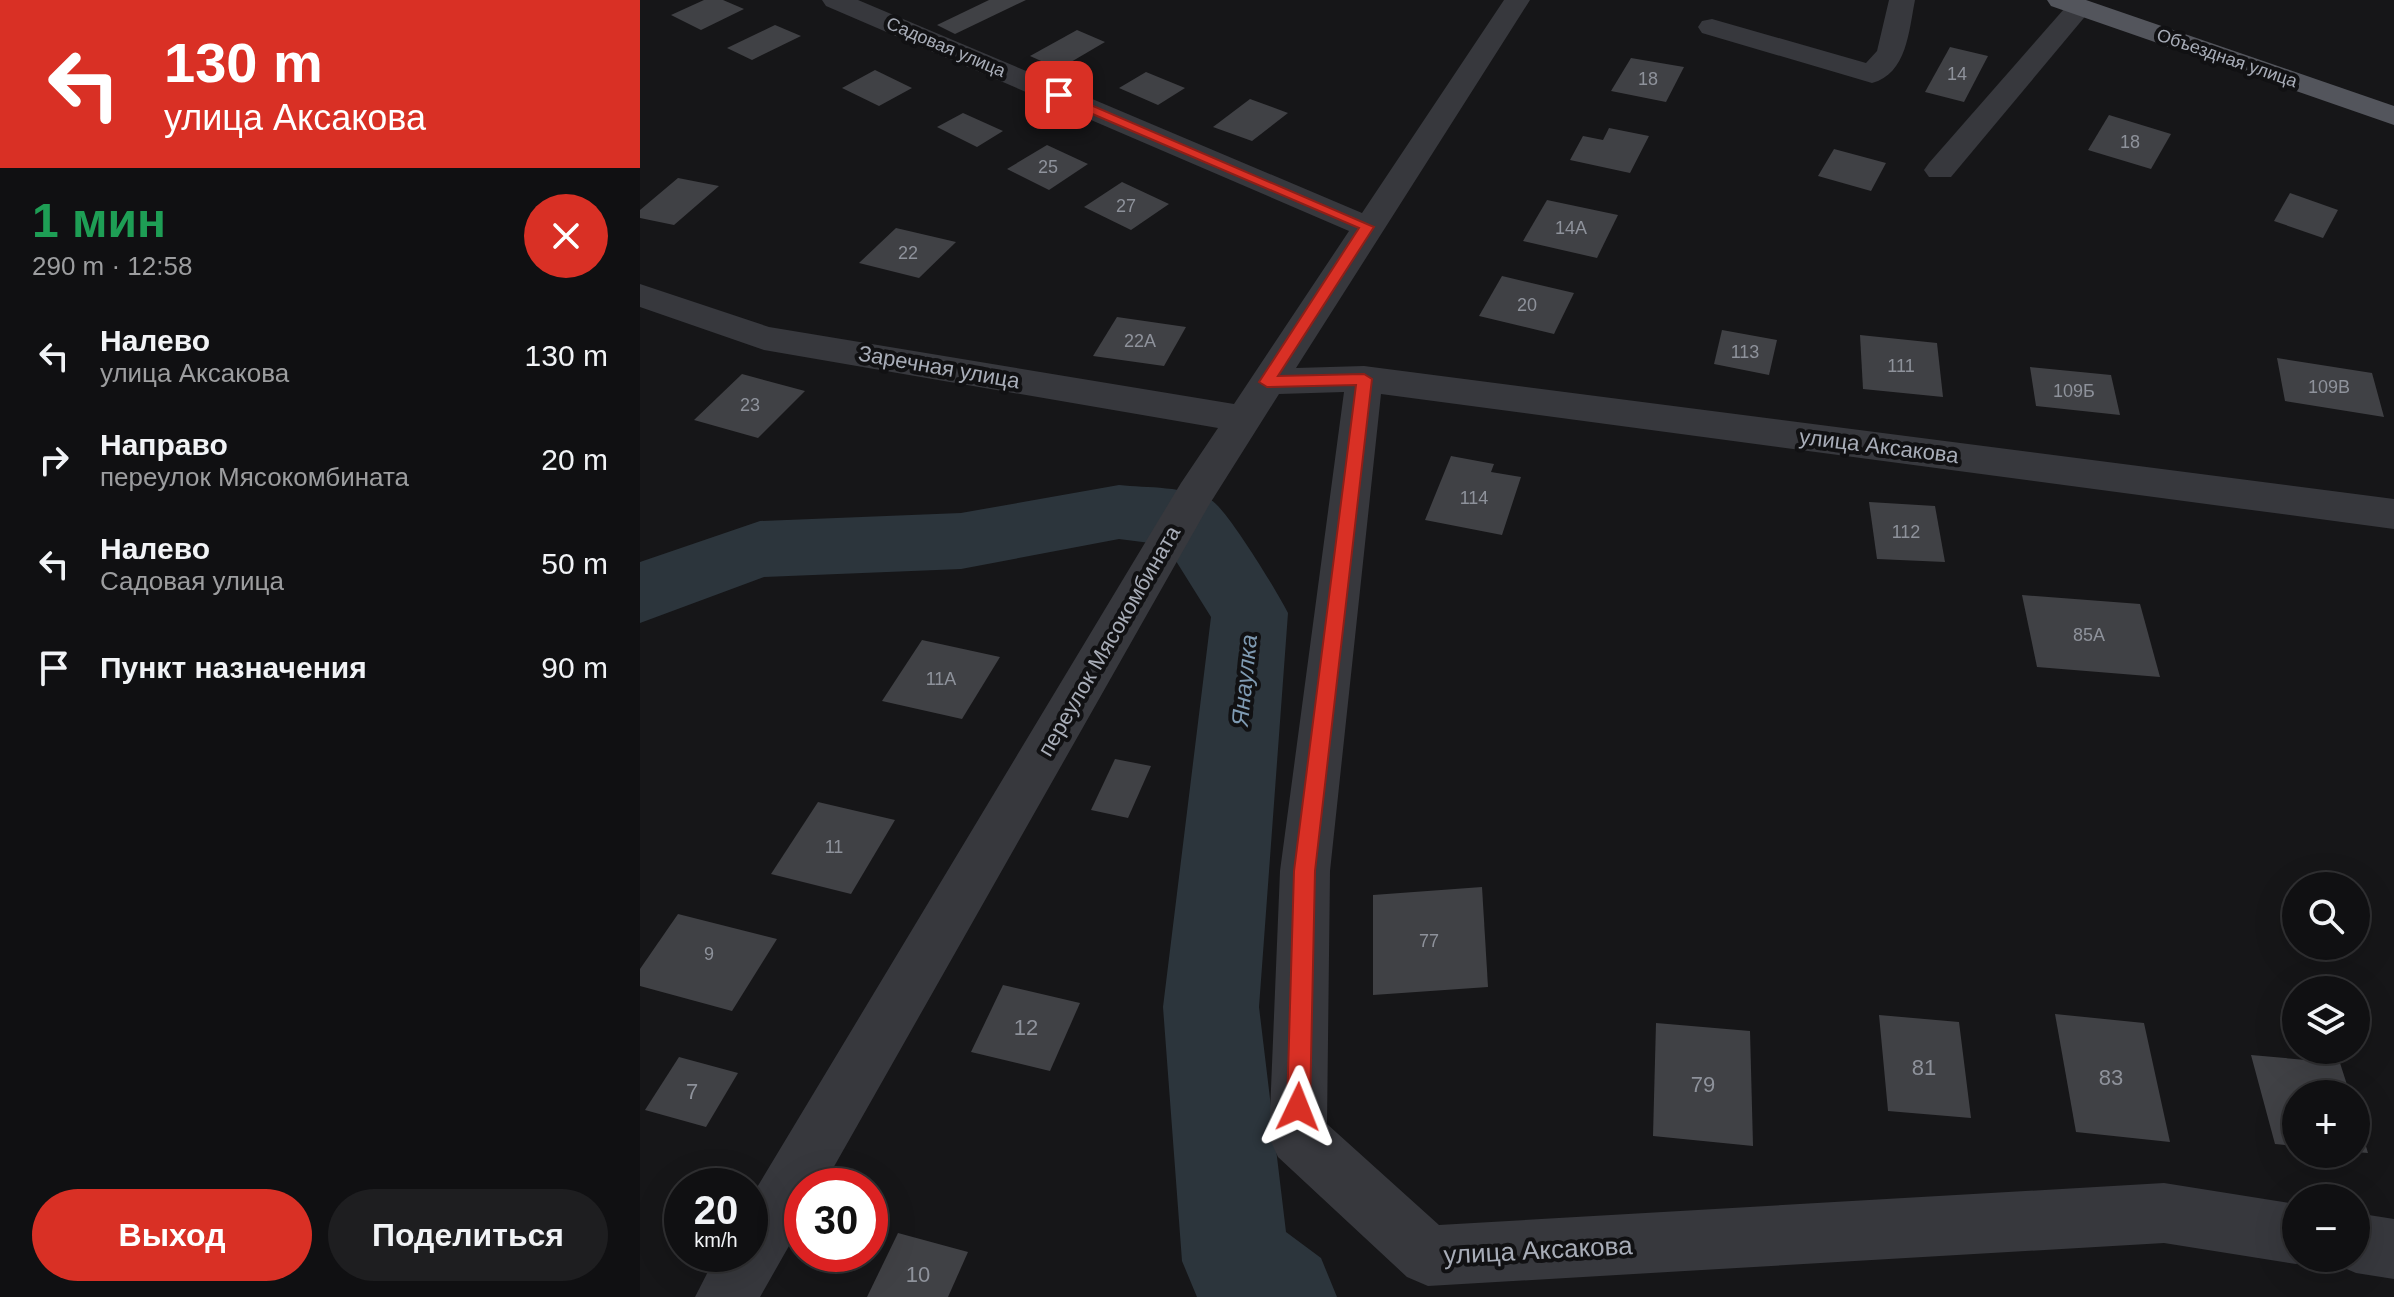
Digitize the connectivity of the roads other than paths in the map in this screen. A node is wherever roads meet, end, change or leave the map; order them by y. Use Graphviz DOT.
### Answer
graph roads {
  1 [pos="835,0"];
  2 [pos="1517,0"];
  3 [pos="1902,0"];
  4 [pos="2070,4"];
  5 [pos="1712,27"];
  6 [pos="2394,116"];
  7 [pos="1940,170"];
  8 [pos="1367,227"];
  9 [pos="640,295"];
  10 [pos="1364,379"];
  11 [pos="1255,400"];
  12 [pos="2394,514"];
  13 [pos="2282,1232"];
  14 [pos="2370,1245"];
  15 [pos="2394,1249"];
  16 [pos="726,1297"];
  1 -- 8 [label="street, Садовая улица"];
  2 -- 8 [label="street, переулок Мясокомбината"];
  3 -- 5 [label="street"];
  4 -- 6 [label="main road, Объездная улица"];
  4 -- 7 [label="street"];
  8 -- 11 [label="street, переулок Мясокомбината"];
  9 -- 11 [label="street, Заречная улица"];
  10 -- 11 [label="street, улица Аксакова"];
  10 -- 12 [label="street, улица Аксакова"];
  10 -- 13 [label="street, улица Аксакова"];
  11 -- 16 [label="street, переулок Мясокомбината"];
  14 -- 15 [label="street"];
}
